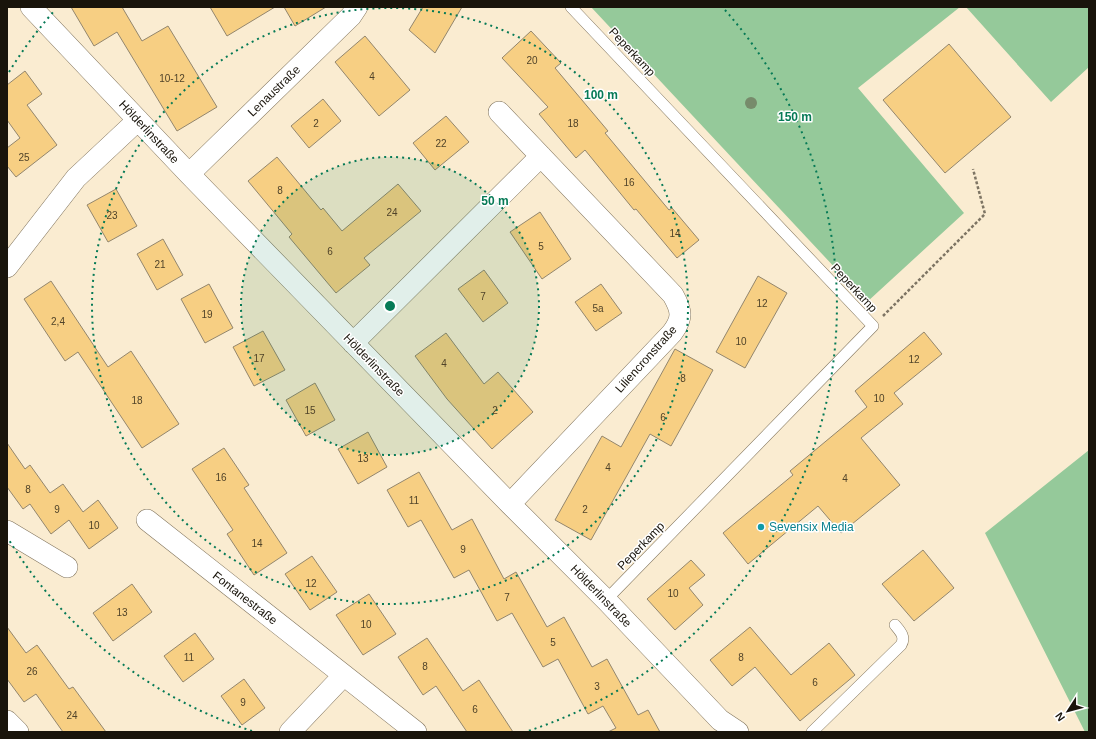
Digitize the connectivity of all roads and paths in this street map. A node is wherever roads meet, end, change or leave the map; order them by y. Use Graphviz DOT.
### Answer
graph roads {
  1 [pos="31,7"];
  2 [pos="357,7"];
  3 [pos="571,7"];
  4 [pos="499,112"];
  5 [pos="138,120"];
  6 [pos="541,156"];
  7 [pos="973,169"];
  8 [pos="189,174"];
  9 [pos="7,267"];
  10 [pos="873,326"];
  11 [pos="353,343"];
  12 [pos="510,504"];
  13 [pos="147,520"];
  14 [pos="7,531"];
  15 [pos="67,567"];
  16 [pos="606,600"];
  17 [pos="895,625"];
  18 [pos="344,675"];
  19 [pos="7,721"];
  20 [pos="717,726"];
  21 [pos="18,732"];
  22 [pos="290,732"];
  23 [pos="416,732"];
  24 [pos="738,732"];
  25 [pos="812,732"];
  1 -- 5 [label="street, Hölderlinstraße"];
  2 -- 8 [label="street, Lenaustraße"];
  3 -- 10 [label="lane, Peperkamp"];
  4 -- 6 [label="street, Liliencronstraße"];
  5 -- 8 [label="street, Hölderlinstraße"];
  5 -- 9 [label="street"];
  6 -- 11 [label="street"];
  6 -- 12 [label="street, Liliencronstraße"];
  7 -- 10 [label="path"];
  8 -- 11 [label="street, Hölderlinstraße"];
  10 -- 16 [label="lane, Peperkamp"];
  11 -- 12 [label="street, Hölderlinstraße"];
  12 -- 16 [label="street, Hölderlinstraße"];
  13 -- 18 [label="street, Fontanestraße"];
  14 -- 15 [label="street"];
  16 -- 20 [label="street, Hölderlinstraße"];
  17 -- 25 [label="lane"];
  18 -- 22 [label="street"];
  18 -- 23 [label="street, Fontanestraße"];
  19 -- 21 [label="street"];
  20 -- 24 [label="street, Hölderlinstraße"];
}
